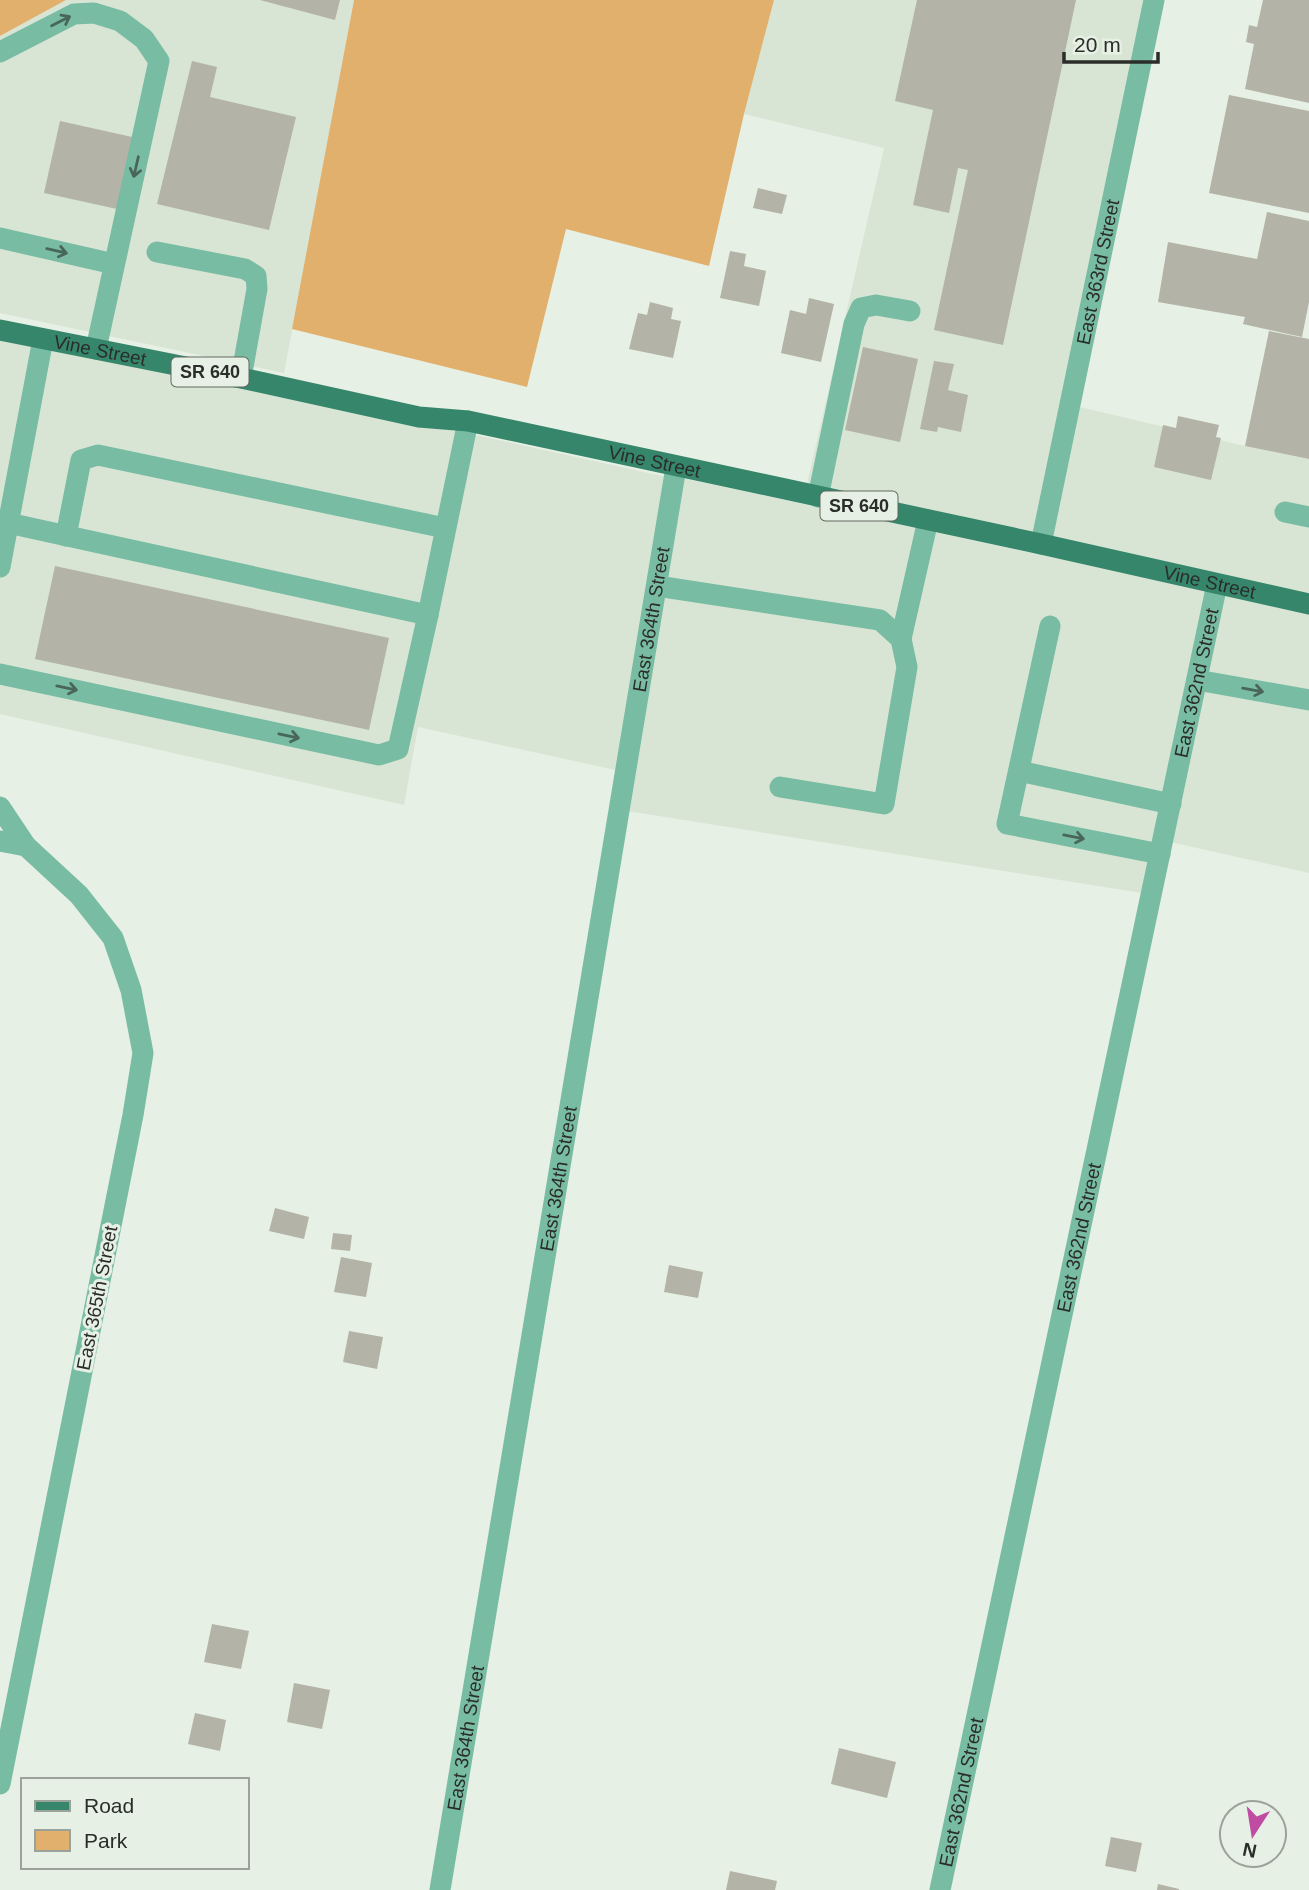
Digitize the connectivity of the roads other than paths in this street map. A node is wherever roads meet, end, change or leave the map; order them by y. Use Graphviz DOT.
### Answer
graph roads {
  1 [pos="1154,0"];
  2 [pos="0,52"];
  3 [pos="0,238"];
  4 [pos="158,252"];
  5 [pos="114,264"];
  6 [pos="910,311"];
  7 [pos="0,330"];
  8 [pos="43,339"];
  9 [pos="96,349"];
  10 [pos="241,379"];
  11 [pos="468,421"];
  12 [pos="676,467"];
  13 [pos="7,497"];
  14 [pos="818,497"];
  15 [pos="1285,512"];
  16 [pos="1309,517"];
  17 [pos="928,520"];
  18 [pos="8,523"];
  19 [pos="445,528"];
  20 [pos="65,536"];
  21 [pos="1041,544"];
  22 [pos="0,567"];
  23 [pos="1217,584"];
  24 [pos="657,586"];
  25 [pos="1309,604"];
  26 [pos="428,615"];
  27 [pos="1050,626"];
  28 [pos="901,639"];
  29 [pos="0,674"];
  30 [pos="1197,680"];
  31 [pos="1309,700"];
  32 [pos="1019,771"];
  33 [pos="780,787"];
  34 [pos="1171,804"];
  35 [pos="0,807"];
  36 [pos="0,841"];
  37 [pos="26,846"];
  38 [pos="1160,854"];
  39 [pos="0,1784"];
  40 [pos="440,1890"];
  41 [pos="940,1890"];
  1 -- 21 [label="street, East 363rd Street"];
  2 -- 5 [label="street, one-way"];
  3 -- 5 [label="street, one-way"];
  4 -- 10 [label="street"];
  5 -- 9 [label="street"];
  6 -- 14 [label="street"];
  7 -- 8 [label="main road, Vine Street / SR 640"];
  8 -- 9 [label="main road, Vine Street / SR 640"];
  8 -- 13 [label="street"];
  9 -- 10 [label="main road, Vine Street / SR 640"];
  10 -- 11 [label="main road, Vine Street / SR 640"];
  11 -- 12 [label="main road, Vine Street / SR 640"];
  11 -- 19 [label="street"];
  12 -- 14 [label="main road, Vine Street / SR 640"];
  12 -- 24 [label="street, East 364th Street"];
  13 -- 18 [label="street"];
  14 -- 17 [label="main road, Vine Street / SR 640"];
  15 -- 16 [label="street"];
  17 -- 21 [label="main road, Vine Street / SR 640"];
  17 -- 28 [label="street"];
  18 -- 20 [label="street"];
  18 -- 22 [label="street"];
  19 -- 20 [label="street"];
  19 -- 26 [label="street"];
  20 -- 26 [label="street"];
  21 -- 23 [label="main road, Vine Street / SR 640"];
  23 -- 25 [label="main road, Vine Street / SR 640"];
  23 -- 30 [label="street, East 362nd Street"];
  24 -- 28 [label="street"];
  24 -- 40 [label="street, East 364th Street"];
  29 -- 26 [label="street, one-way"];
  27 -- 32 [label="street"];
  28 -- 33 [label="street"];
  30 -- 31 [label="street, one-way"];
  30 -- 34 [label="street, East 362nd Street"];
  32 -- 34 [label="street"];
  32 -- 38 [label="street, one-way"];
  34 -- 38 [label="street, East 362nd Street"];
  35 -- 37 [label="street, East 365th Street"];
  36 -- 37 [label="street"];
  37 -- 39 [label="street, East 365th Street"];
  38 -- 41 [label="street, East 362nd Street"];
}
